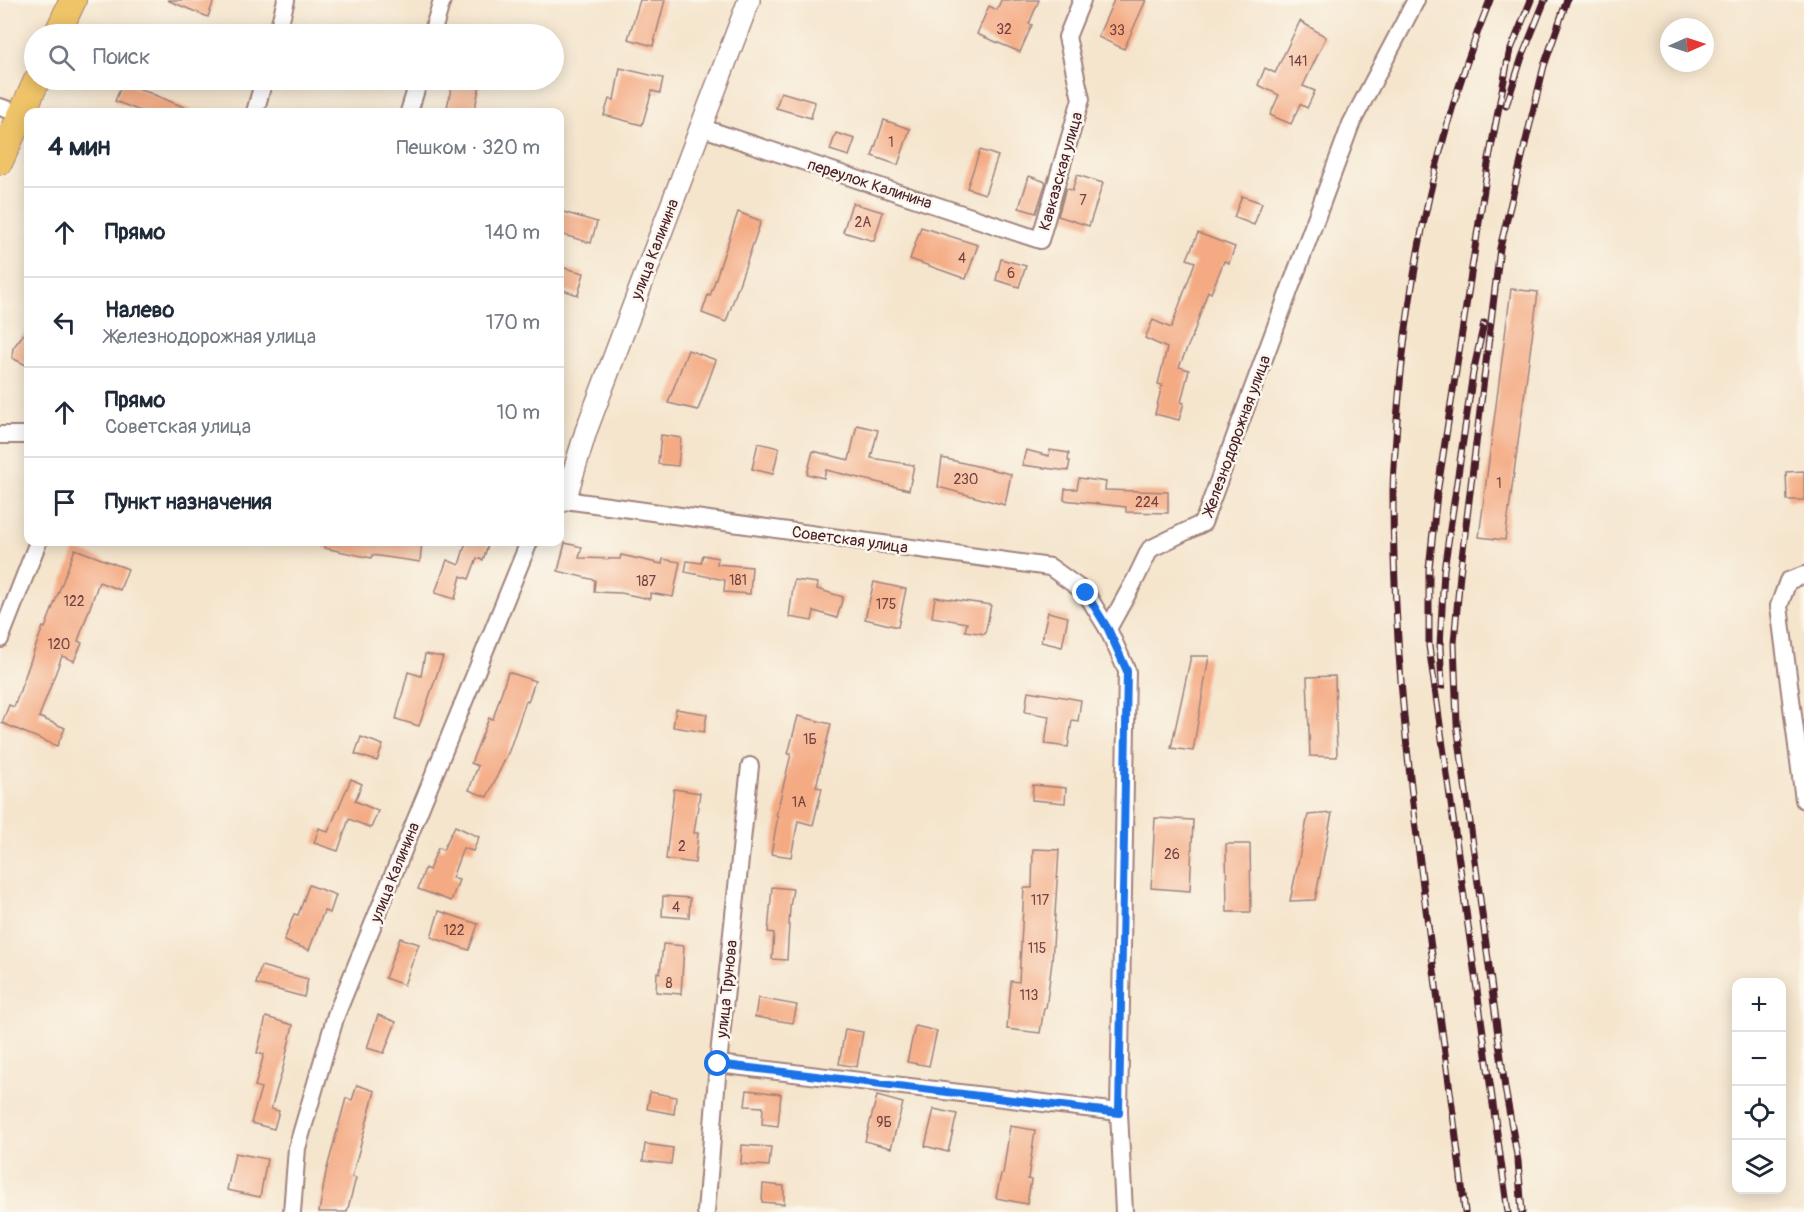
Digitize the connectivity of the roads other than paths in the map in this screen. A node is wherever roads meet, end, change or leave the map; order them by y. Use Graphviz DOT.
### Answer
graph roads {
  1 [pos="73,0"];
  2 [pos="286,0"];
  3 [pos="442,0"];
  4 [pos="749,0"];
  5 [pos="1082,0"];
  6 [pos="1416,0"];
  7 [pos="62,24"];
  8 [pos="280,24"];
  9 [pos="435,24"];
  10 [pos="28,90"];
  11 [pos="261,90"];
  12 [pos="416,90"];
  13 [pos="256,108"];
  14 [pos="410,108"];
  15 [pos="11,110"];
  16 [pos="700,127"];
  17 [pos="0,161"];
  18 [pos="1040,240"];
  19 [pos="0,435"];
  20 [pos="24,435"];
  21 [pos="564,495"];
  22 [pos="564,501"];
  23 [pos="36,546"];
  24 [pos="527,546"];
  25 [pos="1804,575"];
  26 [pos="1108,629"];
  27 [pos="0,639"];
  28 [pos="750,766"];
  29 [pos="1804,800"];
  30 [pos="718,1064"];
  31 [pos="1119,1113"];
  32 [pos="292,1212"];
  33 [pos="706,1212"];
  34 [pos="1124,1212"];
  1 -- 7 [label="main road"];
  2 -- 8 [label="street"];
  3 -- 9 [label="street"];
  4 -- 16 [label="street, улица Калинина"];
  5 -- 18 [label="street, Кавказская улица"];
  6 -- 26 [label="street, Железнодорожная улица"];
  10 -- 15 [label="main road"];
  11 -- 13 [label="street"];
  12 -- 14 [label="street"];
  15 -- 17 [label="main road"];
  16 -- 18 [label="street, переулок Калинина"];
  16 -- 21 [label="street, улица Калинина"];
  19 -- 20 [label="street"];
  22 -- 26 [label="street, Советская улица"];
  23 -- 27 [label="street"];
  24 -- 32 [label="street, улица Калинина"];
  25 -- 29 [label="street"];
  26 -- 31 [label="street"];
  28 -- 30 [label="street, улица Трунова"];
  30 -- 31 [label="street"];
  30 -- 33 [label="street, улица Трунова"];
  31 -- 34 [label="street"];
}
